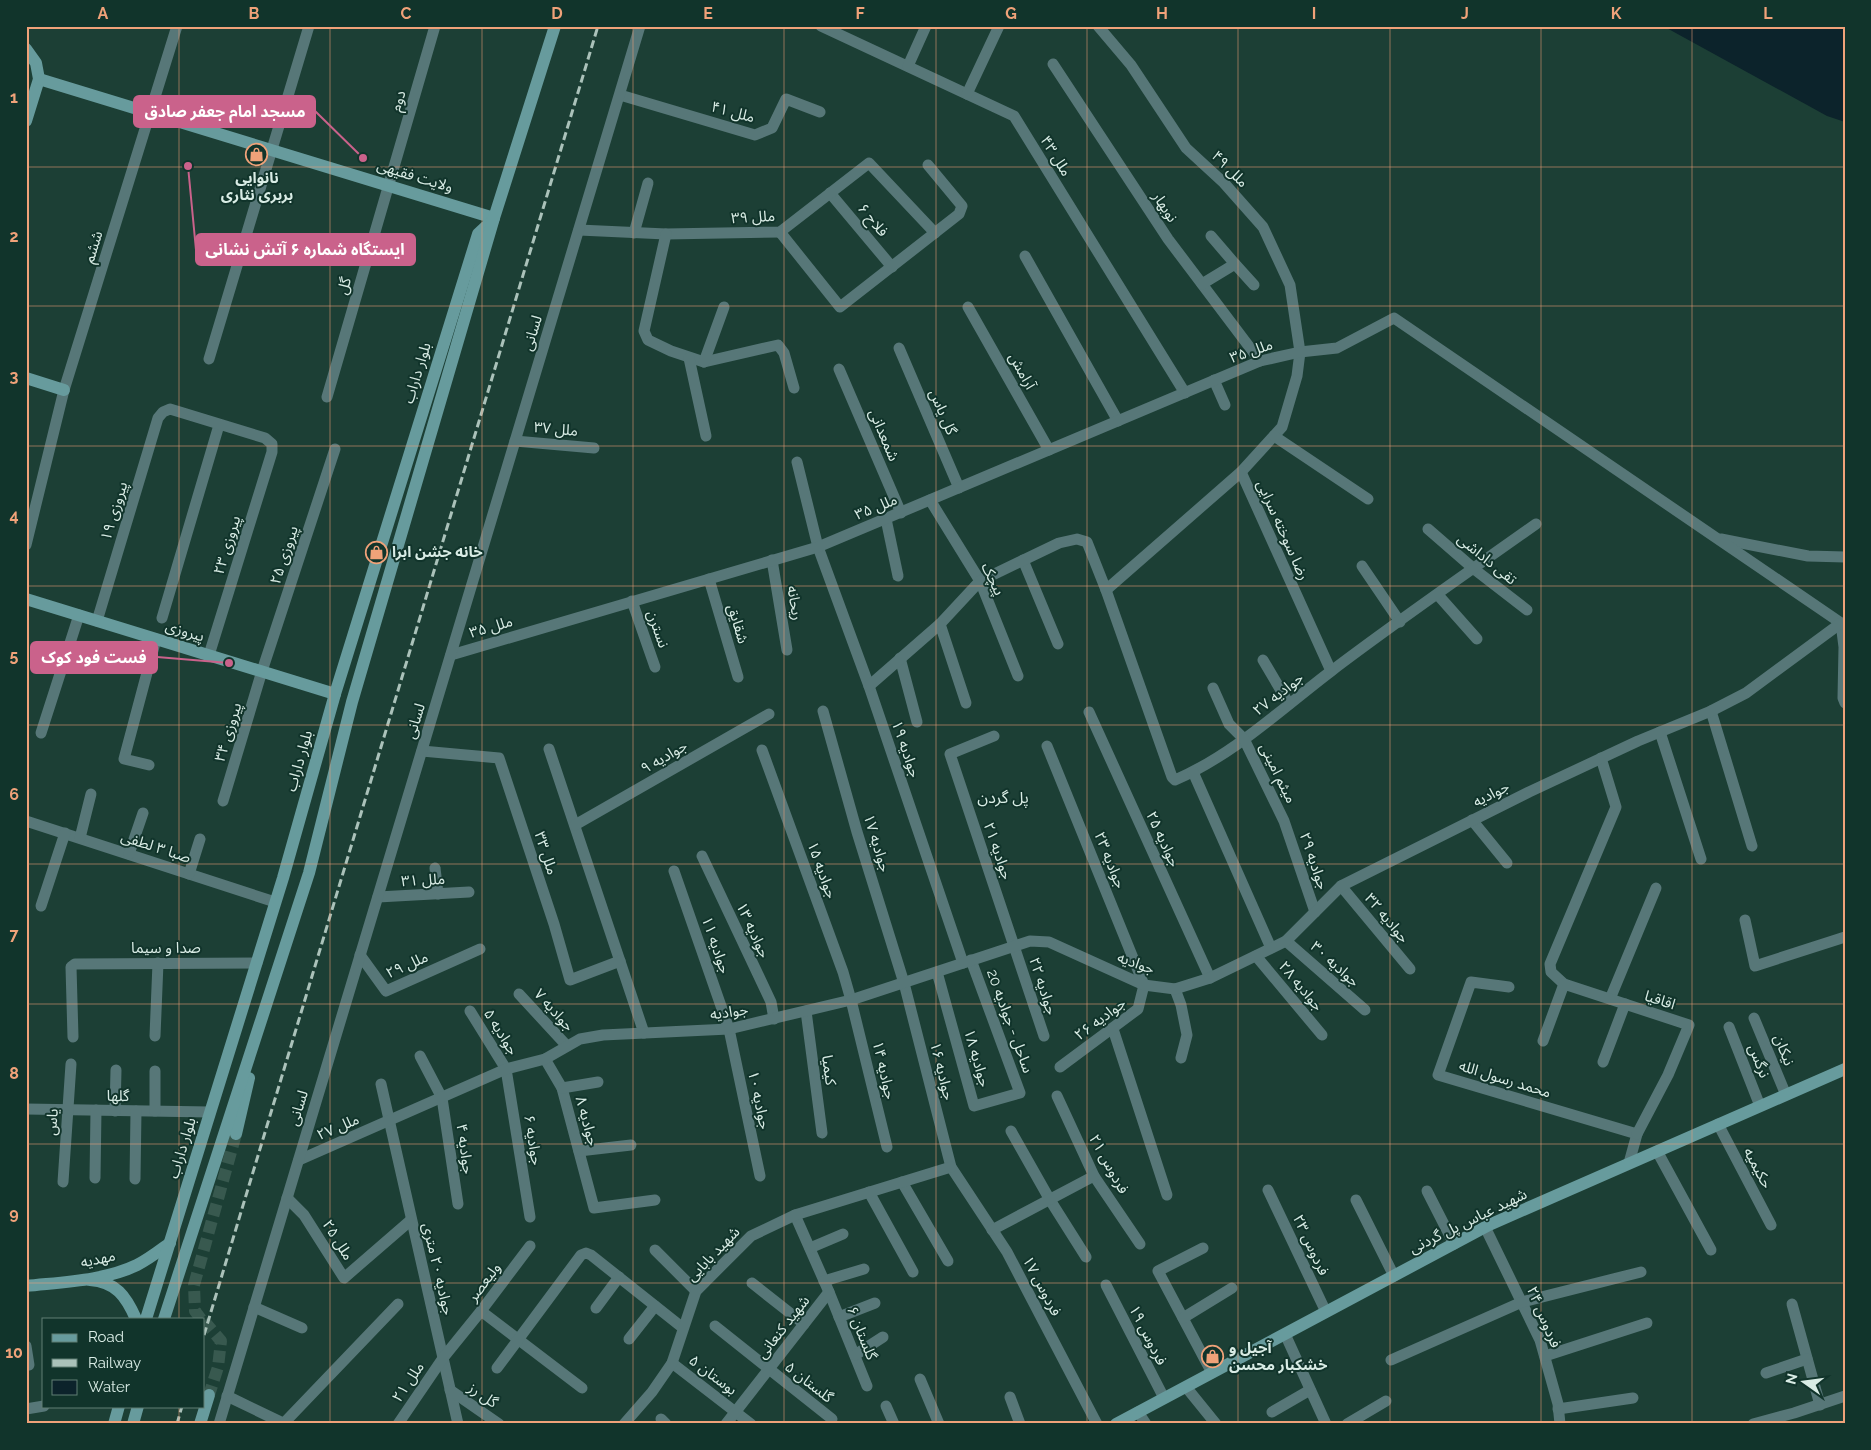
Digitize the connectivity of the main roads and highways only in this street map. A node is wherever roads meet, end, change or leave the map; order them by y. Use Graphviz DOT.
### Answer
graph roads {
  1 [pos="555,26"];
  2 [pos="26,49"];
  3 [pos="39,79"];
  4 [pos="26,121"];
  5 [pos="494,218"];
  6 [pos="26,378"];
  7 [pos="64,390"];
  8 [pos="26,599"];
  9 [pos="334,694"];
  10 [pos="283,878"];
  11 [pos="305,884"];
  12 [pos="267,931"];
  13 [pos="287,938"];
  14 [pos="256,1032"];
  15 [pos="1845,1069"];
  16 [pos="236,1134"];
  17 [pos="170,1243"];
  18 [pos="80,1280"];
  19 [pos="26,1286"];
  20 [pos="136,1318"];
  21 [pos="146,1318"];
  22 [pos="164,1318"];
  23 [pos="209,1395"];
  24 [pos="118,1408"];
  25 [pos="137,1408"];
  26 [pos="205,1408"];
  27 [pos="205,1408"];
  28 [pos="114,1424"];
  29 [pos="133,1424"];
  30 [pos="200,1424"];
  31 [pos="1116,1424"];
  1 -- 5 [label="main road, بلوار داراب"];
  2 -- 3 [label="main road"];
  3 -- 4 [label="main road"];
  3 -- 5 [label="main road, ولایت فقیهی"];
  5 -- 9 [label="main road, بلوار داراب"];
  5 -- 11 [label="main road, بلوار داراب"];
  6 -- 7 [label="main road"];
  8 -- 9 [label="main road, پیروزی"];
  9 -- 10 [label="main road, بلوار داراب"];
  10 -- 11 [label="main road"];
  10 -- 12 [label="main road, بلوار داراب"];
  11 -- 13 [label="main road, بلوار داراب"];
  12 -- 13 [label="main road"];
  12 -- 17 [label="main road, بلوار داراب"];
  13 -- 14 [label="main road, بلوار داراب"];
  14 -- 16 [label="main road"];
  14 -- 22 [label="main road, بلوار داراب"];
  15 -- 31 [label="main road, شهید عباس پل گردنی"];
  17 -- 18 [label="main road, مهدیه"];
  17 -- 21 [label="main road, بلوار داراب"];
  18 -- 19 [label="main road, مهدیه"];
  18 -- 20 [label="main road"];
  23 -- 27 [label="main road"];
  24 -- 28 [label="main road"];
  25 -- 29 [label="main road"];
  26 -- 30 [label="main road"];
}
